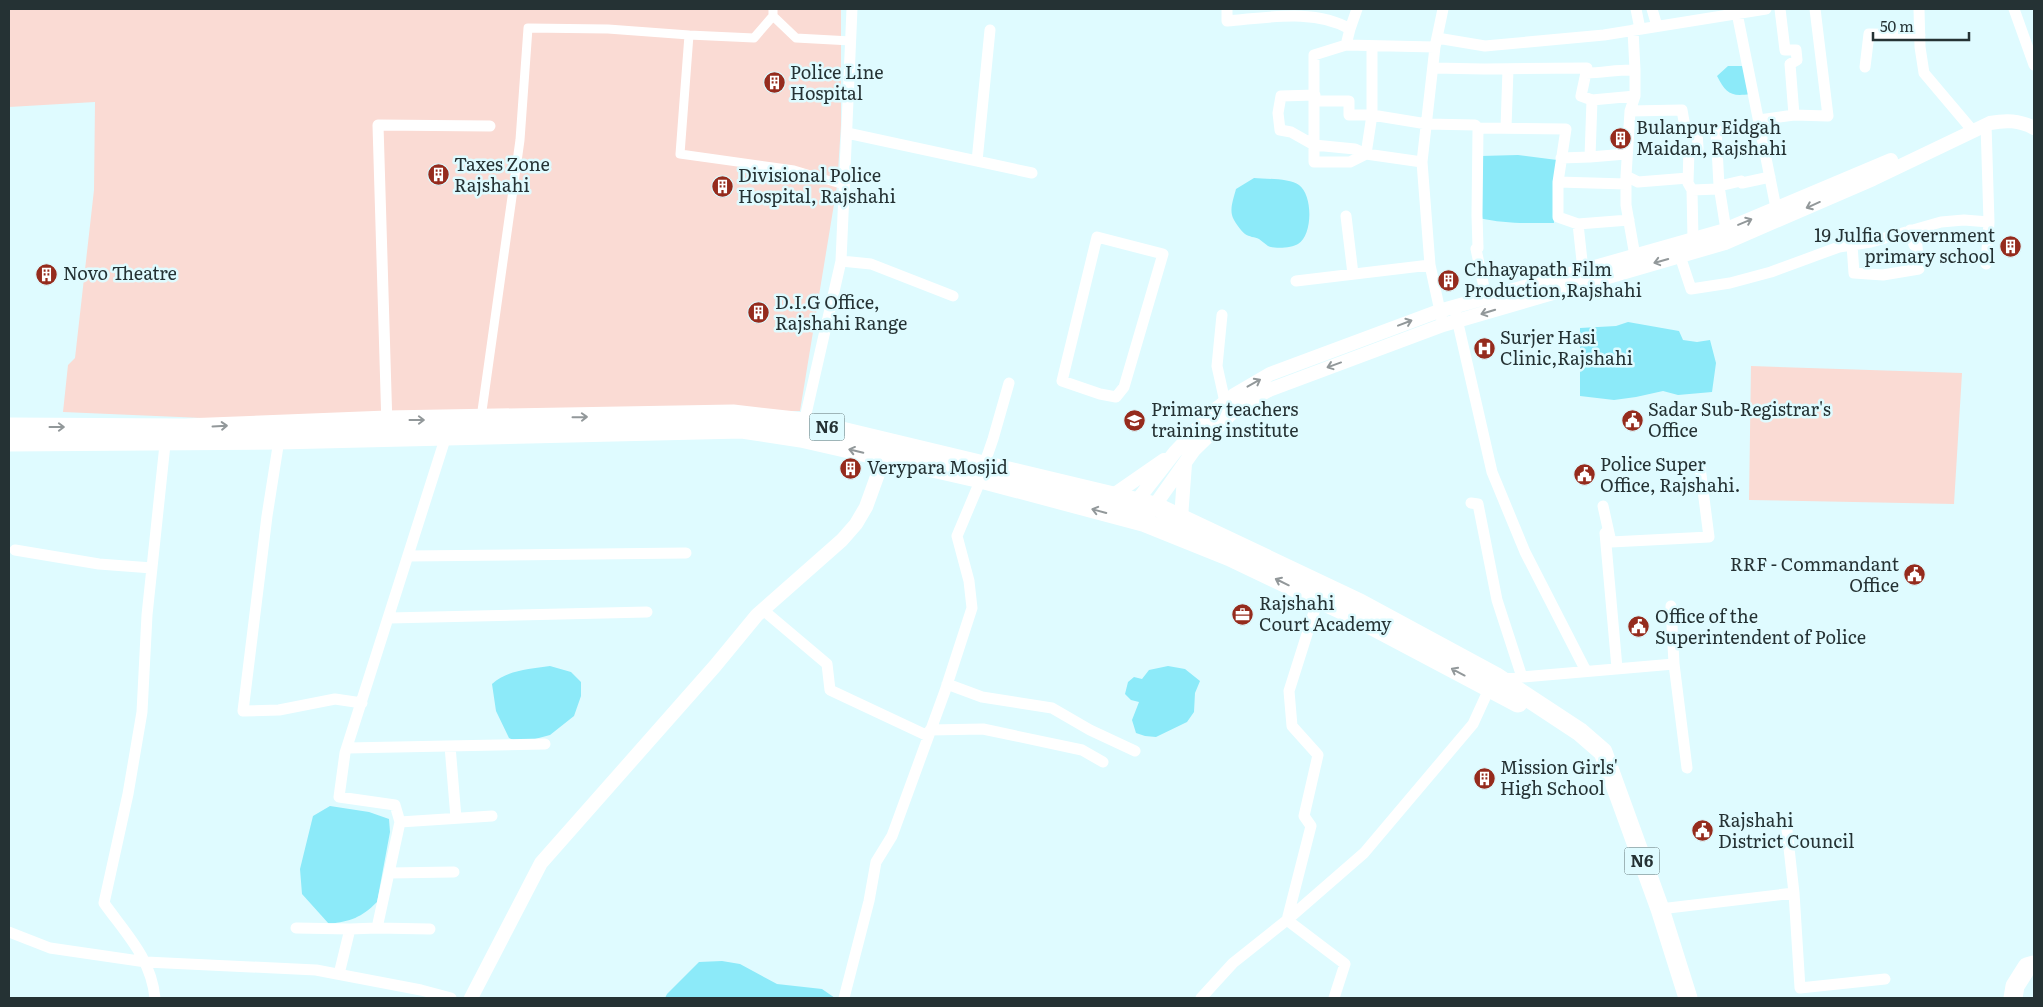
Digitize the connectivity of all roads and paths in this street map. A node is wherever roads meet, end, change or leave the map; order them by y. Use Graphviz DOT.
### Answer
graph roads {
  1 [pos="852,9"];
  2 [pos="1227,9"];
  3 [pos="1357,9"];
  4 [pos="1443,9"];
  5 [pos="1636,9"];
  6 [pos="1652,9"];
  7 [pos="1766,9"];
  8 [pos="1780,9"];
  9 [pos="1816,9"];
  10 [pos="1919,9"];
  11 [pos="2014,9"];
  12 [pos="773,12"];
  13 [pos="1737,13"];
  14 [pos="1657,26"];
  15 [pos="1350,29"];
  16 [pos="1636,29"];
  17 [pos="990,30"];
  18 [pos="689,35"];
  19 [pos="1920,35"];
  20 [pos="851,41"];
  21 [pos="1436,43"];
  22 [pos="1346,45"];
  23 [pos="1372,47"];
  24 [pos="2034,65"];
  25 [pos="1865,67"];
  26 [pos="1434,68"];
  27 [pos="1508,69"];
  28 [pos="1635,70"];
  29 [pos="1586,73"];
  30 [pos="1635,96"];
  31 [pos="1314,98"];
  32 [pos="1592,100"];
  33 [pos="1630,111"];
  34 [pos="1372,115"];
  35 [pos="1794,115"];
  36 [pos="1759,120"];
  37 [pos="1427,124"];
  38 [pos="1986,124"];
  39 [pos="490,126"];
  40 [pos="1478,128"];
  41 [pos="1506,128"];
  42 [pos="2034,128"];
  43 [pos="1697,131"];
  44 [pos="1973,131"];
  45 [pos="847,133"];
  46 [pos="1949,141"];
  47 [pos="1314,145"];
  48 [pos="1366,154"];
  49 [pos="1626,154"];
  50 [pos="1590,157"];
  51 [pos="1561,158"];
  52 [pos="976,161"];
  53 [pos="1422,162"];
  54 [pos="1032,173"];
  55 [pos="1770,177"];
  56 [pos="1688,178"];
  57 [pos="1626,180"];
  58 [pos="1558,182"];
  59 [pos="844,185"];
  60 [pos="1718,188"];
  61 [pos="1692,190"];
  62 [pos="1776,208"];
  63 [pos="1346,216"];
  64 [pos="1629,220"];
  65 [pos="1989,222"];
  66 [pos="1578,224"];
  67 [pos="1726,230"];
  68 [pos="1910,230"];
  69 [pos="1693,239"];
  70 [pos="1852,244"];
  71 [pos="1635,256"];
  72 [pos="1680,256"];
  73 [pos="841,261"];
  74 [pos="1986,264"];
  75 [pos="1430,265"];
  76 [pos="1583,270"];
  77 [pos="1353,274"];
  78 [pos="1296,281"];
  79 [pos="953,296"];
  80 [pos="1486,297"];
  81 [pos="1454,306"];
  82 [pos="1439,311"];
  83 [pos="1222,316"];
  84 [pos="1457,321"];
  85 [pos="1443,325"];
  86 [pos="1008,383"];
  87 [pos="1116,398"];
  88 [pos="1225,402"];
  89 [pos="481,418"];
  90 [pos="9,427"];
  91 [pos="387,429"];
  92 [pos="802,430"];
  93 [pos="166,435"];
  94 [pos="446,436"];
  95 [pos="279,440"];
  96 [pos="9,442"];
  97 [pos="887,449"];
  98 [pos="1175,452"];
  99 [pos="1185,464"];
  100 [pos="1700,467"];
  101 [pos="982,472"];
  102 [pos="1112,496"];
  103 [pos="1136,501"];
  104 [pos="1471,503"];
  105 [pos="1155,506"];
  106 [pos="1124,517"];
  107 [pos="1181,518"];
  108 [pos="1143,522"];
  109 [pos="15,550"];
  110 [pos="686,553"];
  111 [pos="408,556"];
  112 [pos="152,568"];
  113 [pos="1321,592"];
  114 [pos="1671,606"];
  115 [pos="763,610"];
  116 [pos="647,612"];
  117 [pos="389,618"];
  118 [pos="1674,664"];
  119 [pos="1617,668"];
  120 [pos="1586,671"];
  121 [pos="1522,677"];
  122 [pos="947,684"];
  123 [pos="1494,684"];
  124 [pos="362,703"];
  125 [pos="929,733"];
  126 [pos="545,744"];
  127 [pos="450,746"];
  128 [pos="347,748"];
  129 [pos="1135,751"];
  130 [pos="1103,762"];
  131 [pos="1687,768"];
  132 [pos="492,816"];
  133 [pos="456,818"];
  134 [pos="1786,821"];
  135 [pos="400,822"];
  136 [pos="454,872"];
  137 [pos="389,873"];
  138 [pos="1794,892"];
  139 [pos="1660,909"];
  140 [pos="1287,920"];
  141 [pos="296,928"];
  142 [pos="350,928"];
  143 [pos="377,928"];
  144 [pos="430,929"];
  145 [pos="9,932"];
  146 [pos="146,962"];
  147 [pos="2034,965"];
  148 [pos="339,974"];
  149 [pos="1885,979"];
  150 [pos="155,998"];
  151 [pos="451,998"];
  152 [pos="471,998"];
  153 [pos="844,998"];
  154 [pos="1201,998"];
  155 [pos="1334,998"];
  156 [pos="1688,998"];
  157 [pos="2013,998"];
  1 -- 20 [label="street"];
  2 -- 15 [label="street"];
  3 -- 15 [label="street"];
  4 -- 21 [label="street"];
  5 -- 16 [label="street"];
  6 -- 14 [label="street"];
  7 -- 13 [label="street"];
  8 -- 35 [label="street"];
  9 -- 35 [label="street"];
  10 -- 19 [label="street"];
  11 -- 24 [label="street"];
  12 -- 18 [label="street"];
  12 -- 20 [label="street"];
  13 -- 14 [label="street"];
  13 -- 36 [label="street"];
  14 -- 16 [label="street"];
  15 -- 22 [label="street"];
  16 -- 21 [label="street"];
  16 -- 28 [label="street"];
  17 -- 52 [label="street"];
  18 -- 59 [label="street"];
  18 -- 89 [label="street"];
  19 -- 25 [label="street"];
  19 -- 44 [label="street"];
  20 -- 45 [label="street"];
  21 -- 23 [label="street"];
  21 -- 26 [label="street"];
  22 -- 23 [label="street"];
  22 -- 31 [label="street"];
  23 -- 34 [label="street"];
  26 -- 27 [label="street"];
  26 -- 37 [label="street"];
  27 -- 29 [label="street"];
  27 -- 41 [label="street"];
  28 -- 29 [label="street"];
  28 -- 30 [label="street"];
  29 -- 32 [label="street"];
  30 -- 32 [label="street"];
  30 -- 33 [label="street"];
  31 -- 34 [label="street"];
  31 -- 47 [label="street"];
  31 -- 47 [label="street"];
  32 -- 50 [label="street"];
  33 -- 43 [label="street"];
  33 -- 49 [label="street"];
  34 -- 37 [label="street"];
  34 -- 48 [label="street"];
  35 -- 36 [label="street"];
  36 -- 55 [label="street"];
  37 -- 40 [label="street"];
  37 -- 53 [label="street"];
  38 -- 42 [label="street"];
  38 -- 44 [label="street"];
  38 -- 65 [label="street"];
  39 -- 91 [label="street"];
  40 -- 41 [label="street"];
  40 -- 80 [label="street"];
  41 -- 51 [label="street"];
  43 -- 56 [label="street"];
  43 -- 60 [label="street"];
  44 -- 46 [label="street"];
  45 -- 52 [label="street"];
  45 -- 59 [label="street"];
  46 -- 62 [label="street"];
  46 -- 72 [label="street, one-way"];
  47 -- 48 [label="street"];
  47 -- 48 [label="street"];
  48 -- 53 [label="street"];
  49 -- 50 [label="street"];
  49 -- 57 [label="street"];
  50 -- 51 [label="street"];
  51 -- 58 [label="street"];
  52 -- 54 [label="street"];
  53 -- 75 [label="street"];
  55 -- 60 [label="street"];
  55 -- 62 [label="street"];
  56 -- 57 [label="street"];
  56 -- 61 [label="street"];
  57 -- 58 [label="street"];
  57 -- 64 [label="street"];
  58 -- 66 [label="street"];
  59 -- 73 [label="street"];
  60 -- 61 [label="street"];
  60 -- 67 [label="street"];
  61 -- 69 [label="street"];
  67 -- 62 [label="street, one-way"];
  63 -- 77 [label="street"];
  64 -- 66 [label="street"];
  64 -- 71 [label="street"];
  65 -- 70 [label="street"];
  65 -- 74 [label="street"];
  66 -- 76 [label="street"];
  67 -- 69 [label="street"];
  68 -- 70 [label="street"];
  69 -- 71 [label="street"];
  70 -- 72 [label="street"];
  71 -- 76 [label="street"];
  72 -- 84 [label="street, one-way"];
  73 -- 79 [label="street"];
  73 -- 92 [label="street"];
  75 -- 77 [label="street"];
  75 -- 82 [label="street"];
  76 -- 80 [label="street"];
  77 -- 78 [label="street"];
  80 -- 81 [label="street"];
  81 -- 82 [label="street"];
  81 -- 84 [label="street"];
  82 -- 85 [label="street"];
  88 -- 82 [label="street, one-way"];
  83 -- 88 [label="street"];
  84 -- 85 [label="street"];
  84 -- 120 [label="street"];
  85 -- 99 [label="street, one-way"];
  86 -- 101 [label="street"];
  87 -- 87 [label="street"];
  88 -- 98 [label="street"];
  91 -- 89 [label="highway, N6, one-way"];
  89 -- 92 [label="highway, N6, one-way"];
  90 -- 93 [label="highway, N6, one-way"];
  93 -- 91 [label="highway, N6, one-way"];
  91 -- 94 [label="highway, N6"];
  91 -- 95 [label="highway, N6"];
  92 -- 94 [label="highway, N6"];
  92 -- 97 [label="highway, N6"];
  93 -- 95 [label="highway, N6"];
  93 -- 96 [label="highway, N6"];
  93 -- 112 [label="street"];
  94 -- 111 [label="street"];
  95 -- 124 [label="street"];
  97 -- 101 [label="highway, N6"];
  97 -- 115 [label="street"];
  98 -- 102 [label="street"];
  98 -- 103 [label="street"];
  99 -- 105 [label="street"];
  99 -- 107 [label="street"];
  100 -- 119 [label="street"];
  101 -- 102 [label="highway, N6"];
  106 -- 101 [label="highway, N6, one-way"];
  101 -- 122 [label="street"];
  102 -- 103 [label="highway, N6"];
  103 -- 105 [label="highway, N6"];
  103 -- 106 [label="street"];
  104 -- 121 [label="street"];
  105 -- 107 [label="highway, N6"];
  105 -- 108 [label="street"];
  106 -- 108 [label="highway, N6"];
  107 -- 113 [label="highway, N6"];
  113 -- 108 [label="highway, N6, one-way"];
  109 -- 112 [label="street"];
  110 -- 111 [label="street"];
  111 -- 117 [label="street"];
  112 -- 146 [label="street"];
  113 -- 123 [label="highway, N6"];
  113 -- 140 [label="street"];
  114 -- 118 [label="street"];
  115 -- 125 [label="street"];
  115 -- 152 [label="street"];
  116 -- 117 [label="street"];
  117 -- 124 [label="street"];
  118 -- 119 [label="street"];
  118 -- 131 [label="street"];
  119 -- 120 [label="street"];
  120 -- 121 [label="street"];
  121 -- 123 [label="street"];
  122 -- 125 [label="street"];
  122 -- 129 [label="street"];
  123 -- 139 [label="highway, N6"];
  123 -- 140 [label="street"];
  124 -- 128 [label="street"];
  125 -- 130 [label="street"];
  125 -- 153 [label="street"];
  126 -- 127 [label="street"];
  127 -- 128 [label="street"];
  127 -- 133 [label="street"];
  128 -- 135 [label="street"];
  132 -- 133 [label="street"];
  133 -- 135 [label="street"];
  134 -- 138 [label="street"];
  135 -- 137 [label="street"];
  136 -- 137 [label="street"];
  137 -- 143 [label="street"];
  138 -- 139 [label="street"];
  138 -- 149 [label="street"];
  139 -- 156 [label="highway, N6"];
  140 -- 154 [label="street"];
  140 -- 155 [label="street"];
  141 -- 142 [label="street"];
  142 -- 143 [label="street"];
  142 -- 148 [label="street"];
  143 -- 144 [label="street"];
  145 -- 146 [label="street"];
  146 -- 148 [label="street"];
  146 -- 150 [label="street"];
  147 -- 157 [label="highway"];
  148 -- 151 [label="street"];
}
